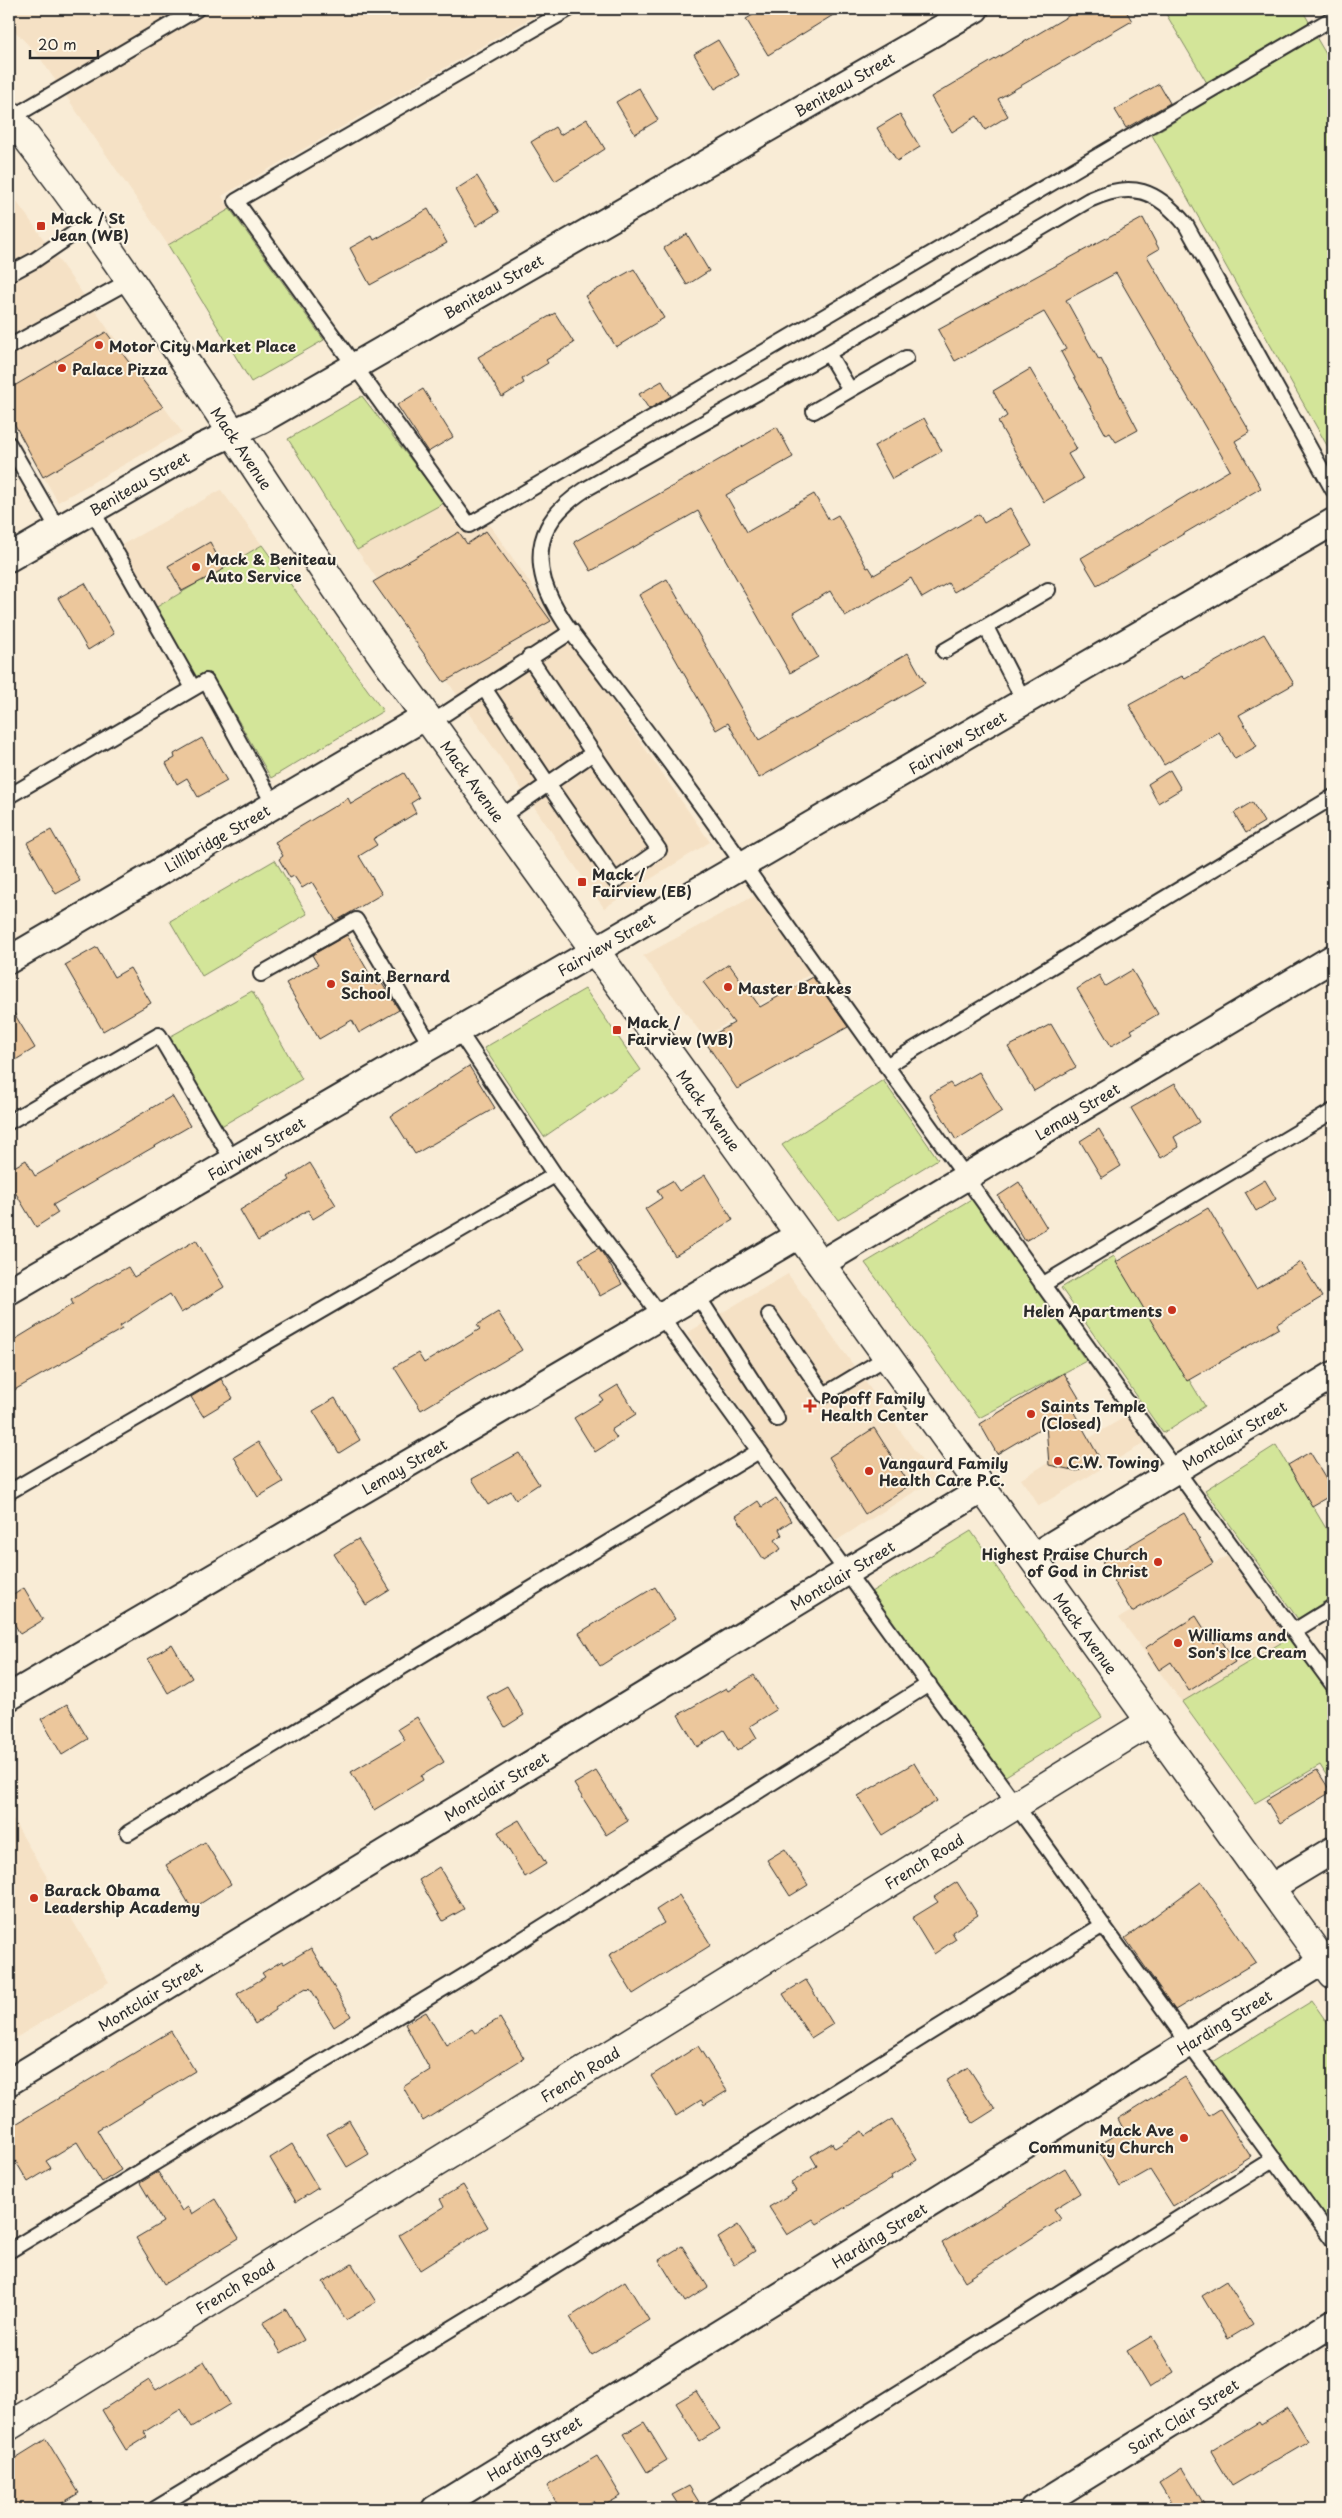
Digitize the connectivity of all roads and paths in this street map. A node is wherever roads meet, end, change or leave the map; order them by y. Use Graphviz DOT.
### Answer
graph roads {
  1 [pos="197,9"];
  2 [pos="569,9"];
  3 [pos="975,9"];
  4 [pos="1333,18"];
  5 [pos="10,117"];
  6 [pos="89,223"];
  7 [pos="9,274"];
  8 [pos="130,281"];
  9 [pos="9,347"];
  10 [pos="828,353"];
  11 [pos="906,358"];
  12 [pos="354,366"];
  13 [pos="850,390"];
  14 [pos="814,411"];
  15 [pos="232,433"];
  16 [pos="9,444"];
  17 [pos="1333,490"];
  18 [pos="92,510"];
  19 [pos="1333,522"];
  20 [pos="58,529"];
  21 [pos="9,558"];
  22 [pos="1048,590"];
  23 [pos="986,627"];
  24 [pos="572,631"];
  25 [pos="944,651"];
  26 [pos="529,658"];
  27 [pos="193,688"];
  28 [pos="484,688"];
  29 [pos="1025,703"];
  30 [pos="429,720"];
  31 [pos="593,753"];
  32 [pos="548,784"];
  33 [pos="9,796"];
  34 [pos="1333,797"];
  35 [pos="274,805"];
  36 [pos="499,818"];
  37 [pos="744,865"];
  38 [pos="594,950"];
  39 [pos="1333,958"];
  40 [pos="9,960"];
  41 [pos="261,974"];
  42 [pos="458,1030"];
  43 [pos="431,1046"];
  44 [pos="886,1066"];
  45 [pos="1333,1111"];
  46 [pos="9,1122"];
  47 [pos="233,1161"];
  48 [pos="555,1175"];
  49 [pos="965,1178"];
  50 [pos="799,1235"];
  51 [pos="820,1264"];
  52 [pos="1042,1285"];
  53 [pos="9,1291"];
  54 [pos="697,1295"];
  55 [pos="769,1315"];
  56 [pos="661,1316"];
  57 [pos="887,1357"];
  58 [pos="1333,1375"];
  59 [pos="776,1419"];
  60 [pos="759,1451"];
  61 [pos="1175,1470"];
  62 [pos="983,1489"];
  63 [pos="9,1492"];
  64 [pos="1032,1557"];
  65 [pos="847,1572"];
  66 [pos="1333,1607"];
  67 [pos="1294,1631"];
  68 [pos="928,1684"];
  69 [pos="1333,1685"];
  70 [pos="9,1697"];
  71 [pos="1150,1722"];
  72 [pos="1016,1804"];
  73 [pos="128,1833"];
  74 [pos="1333,1850"];
  75 [pos="1270,1888"];
  76 [pos="1103,1925"];
  77 [pos="1328,1968"];
  78 [pos="1189,2044"];
  79 [pos="9,2082"];
  80 [pos="1274,2159"];
  81 [pos="1333,2240"];
  82 [pos="9,2251"];
  83 [pos="1333,2323"];
  84 [pos="9,2426"];
  85 [pos="154,2509"];
  86 [pos="435,2509"];
  87 [pos="712,2509"];
  88 [pos="1033,2509"];
  1 -- 5 [label="lane"];
  2 -- 12 [label="lane"];
  3 -- 12 [label="street, Beniteau Street"];
  4 -- 12 [label="lane"];
  5 -- 6 [label="main road, Mack Avenue"];
  6 -- 7 [label="lane"];
  6 -- 8 [label="main road, Mack Avenue"];
  8 -- 9 [label="lane"];
  8 -- 15 [label="main road, Mack Avenue"];
  10 -- 13 [label="lane"];
  10 -- 17 [label="lane"];
  10 -- 24 [label="lane"];
  11 -- 13 [label="lane"];
  12 -- 15 [label="street, Beniteau Street"];
  13 -- 14 [label="lane"];
  15 -- 18 [label="street, Beniteau Street"];
  15 -- 30 [label="main road, Mack Avenue"];
  16 -- 20 [label="lane"];
  18 -- 20 [label="street, Beniteau Street"];
  18 -- 27 [label="lane"];
  19 -- 29 [label="street, Fairview Street"];
  20 -- 21 [label="street, Beniteau Street"];
  22 -- 23 [label="lane"];
  23 -- 25 [label="lane"];
  23 -- 29 [label="lane"];
  24 -- 26 [label="lane"];
  24 -- 37 [label="lane"];
  26 -- 28 [label="lane"];
  26 -- 31 [label="lane"];
  27 -- 33 [label="lane"];
  27 -- 35 [label="lane"];
  28 -- 30 [label="lane"];
  28 -- 32 [label="lane"];
  29 -- 37 [label="street, Fairview Street"];
  30 -- 35 [label="street, Lillibridge Street"];
  30 -- 36 [label="main road, Mack Avenue"];
  31 -- 32 [label="lane"];
  31 -- 32 [label="lane"];
  32 -- 36 [label="lane"];
  34 -- 44 [label="lane"];
  35 -- 40 [label="street, Lillibridge Street"];
  36 -- 38 [label="main road, Mack Avenue"];
  37 -- 38 [label="street, Fairview Street"];
  37 -- 44 [label="lane"];
  38 -- 42 [label="street, Fairview Street"];
  38 -- 50 [label="main road, Mack Avenue"];
  39 -- 49 [label="street, Lemay Street"];
  41 -- 43 [label="lane"];
  42 -- 43 [label="street, Fairview Street"];
  42 -- 48 [label="lane"];
  43 -- 47 [label="street, Fairview Street"];
  44 -- 49 [label="lane"];
  45 -- 52 [label="lane"];
  46 -- 47 [label="lane"];
  47 -- 53 [label="street, Fairview Street"];
  48 -- 56 [label="lane"];
  48 -- 63 [label="lane"];
  49 -- 51 [label="street, Lemay Street"];
  49 -- 52 [label="lane"];
  50 -- 51 [label="main road, Mack Avenue"];
  50 -- 54 [label="street, Lemay Street"];
  51 -- 57 [label="main road, Mack Avenue"];
  52 -- 61 [label="lane"];
  54 -- 56 [label="street, Lemay Street"];
  54 -- 59 [label="lane"];
  55 -- 57 [label="lane"];
  56 -- 60 [label="lane"];
  56 -- 70 [label="street, Lemay Street"];
  57 -- 62 [label="main road, Mack Avenue"];
  58 -- 61 [label="street, Montclair Street"];
  60 -- 65 [label="lane"];
  60 -- 73 [label="lane"];
  61 -- 64 [label="street, Montclair Street"];
  61 -- 67 [label="lane"];
  62 -- 64 [label="main road, Mack Avenue"];
  62 -- 65 [label="street, Montclair Street"];
  64 -- 71 [label="main road, Mack Avenue"];
  65 -- 68 [label="lane"];
  65 -- 79 [label="street, Montclair Street"];
  66 -- 67 [label="lane"];
  67 -- 69 [label="lane"];
  68 -- 72 [label="lane"];
  68 -- 82 [label="lane"];
  71 -- 72 [label="main road, French Road"];
  71 -- 75 [label="main road, Mack Avenue"];
  72 -- 76 [label="lane"];
  72 -- 84 [label="main road, French Road"];
  74 -- 75 [label="street"];
  75 -- 77 [label="main road, Mack Avenue"];
  76 -- 78 [label="lane"];
  76 -- 85 [label="lane"];
  77 -- 78 [label="street, Harding Street"];
  78 -- 80 [label="lane"];
  78 -- 86 [label="street, Harding Street"];
  80 -- 81 [label="lane"];
  80 -- 87 [label="lane"];
  83 -- 88 [label="street, Saint Clair Street"];
}
